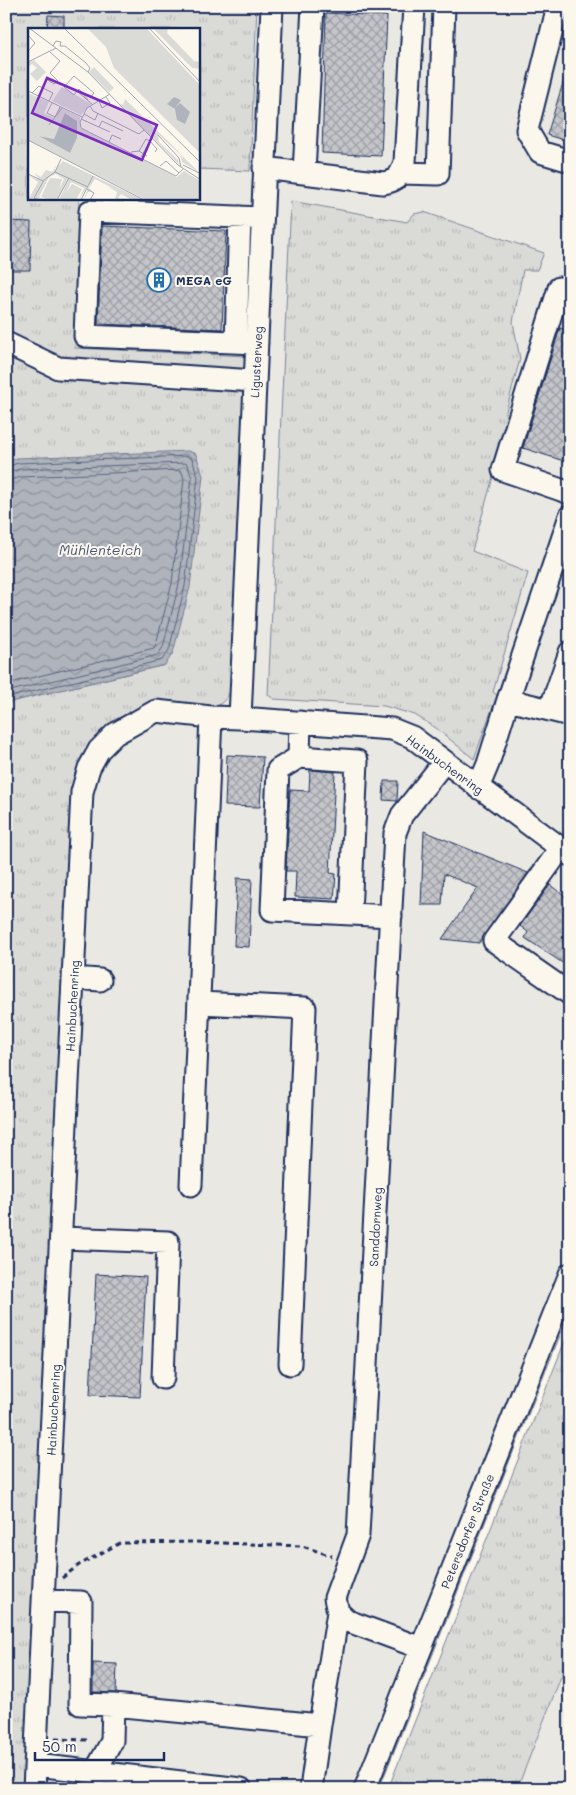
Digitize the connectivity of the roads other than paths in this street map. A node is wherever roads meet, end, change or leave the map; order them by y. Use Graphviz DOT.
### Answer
graph roads {
  1 [pos="272,6"];
  2 [pos="313,6"];
  3 [pos="414,6"];
  4 [pos="444,6"];
  5 [pos="558,6"];
  6 [pos="570,161"];
  7 [pos="264,168"];
  8 [pos="304,172"];
  9 [pos="401,173"];
  10 [pos="240,217"];
  11 [pos="262,218"];
  12 [pos="570,292"];
  13 [pos="6,343"];
  14 [pos="246,343"];
  15 [pos="255,381"];
  16 [pos="570,493"];
  17 [pos="570,516"];
  18 [pos="570,652"];
  19 [pos="508,700"];
  20 [pos="560,712"];
  21 [pos="211,717"];
  22 [pos="240,718"];
  23 [pos="300,722"];
  24 [pos="299,757"];
  25 [pos="444,762"];
  26 [pos="478,788"];
  27 [pos="565,852"];
  28 [pos="350,914"];
  29 [pos="391,916"];
  30 [pos="73,978"];
  31 [pos="100,980"];
  32 [pos="570,994"];
  33 [pos="199,1003"];
  34 [pos="191,1185"];
  35 [pos="61,1238"];
  36 [pos="570,1274"];
  37 [pos="290,1364"];
  38 [pos="163,1378"];
  39 [pos="43,1601"];
  40 [pos="338,1612"];
  41 [pos="421,1648"];
  42 [pos="113,1705"];
  43 [pos="320,1726"];
  44 [pos="36,1765"];
  45 [pos="94,1780"];
  46 [pos="34,1789"];
  47 [pos="241,1789"];
  48 [pos="311,1789"];
  49 [pos="365,1789"];
  1 -- 7 [label="street, Ligusterweg"];
  2 -- 8 [label="street"];
  3 -- 9 [label="street"];
  4 -- 9 [label="street"];
  5 -- 6 [label="street"];
  7 -- 8 [label="street"];
  7 -- 11 [label="street, Ligusterweg"];
  8 -- 9 [label="street"];
  10 -- 11 [label="street"];
  10 -- 14 [label="street"];
  10 -- 14 [label="street"];
  11 -- 14 [label="street, Ligusterweg"];
  12 -- 16 [label="street"];
  13 -- 15 [label="street"];
  14 -- 15 [label="street, Ligusterweg"];
  15 -- 22 [label="street, Ligusterweg"];
  17 -- 19 [label="street"];
  18 -- 20 [label="street"];
  19 -- 20 [label="street"];
  19 -- 26 [label="street"];
  21 -- 22 [label="street, Hainbuchenring"];
  21 -- 30 [label="street, Hainbuchenring"];
  21 -- 33 [label="street"];
  22 -- 23 [label="street, Hainbuchenring"];
  23 -- 24 [label="street"];
  23 -- 25 [label="street, Hainbuchenring"];
  24 -- 28 [label="street"];
  24 -- 28 [label="street"];
  25 -- 26 [label="street, Hainbuchenring"];
  25 -- 29 [label="street, Sanddornweg"];
  26 -- 27 [label="street, Hainbuchenring"];
  27 -- 32 [label="street"];
  28 -- 29 [label="street"];
  29 -- 40 [label="street, Sanddornweg"];
  30 -- 31 [label="street"];
  30 -- 35 [label="street, Hainbuchenring"];
  33 -- 34 [label="street"];
  33 -- 37 [label="street"];
  35 -- 38 [label="street"];
  35 -- 39 [label="street, Hainbuchenring"];
  36 -- 41 [label="street, Petersdorfer Straße"];
  39 -- 42 [label="street"];
  39 -- 44 [label="street, Hainbuchenring"];
  40 -- 41 [label="street"];
  40 -- 43 [label="street, Sanddornweg"];
  41 -- 49 [label="street, Petersdorfer Straße"];
  42 -- 43 [label="street"];
  42 -- 45 [label="street"];
  43 -- 48 [label="street, Sanddornweg"];
  44 -- 45 [label="street"];
  44 -- 46 [label="street, Hainbuchenring"];
  45 -- 47 [label="street"];
}
